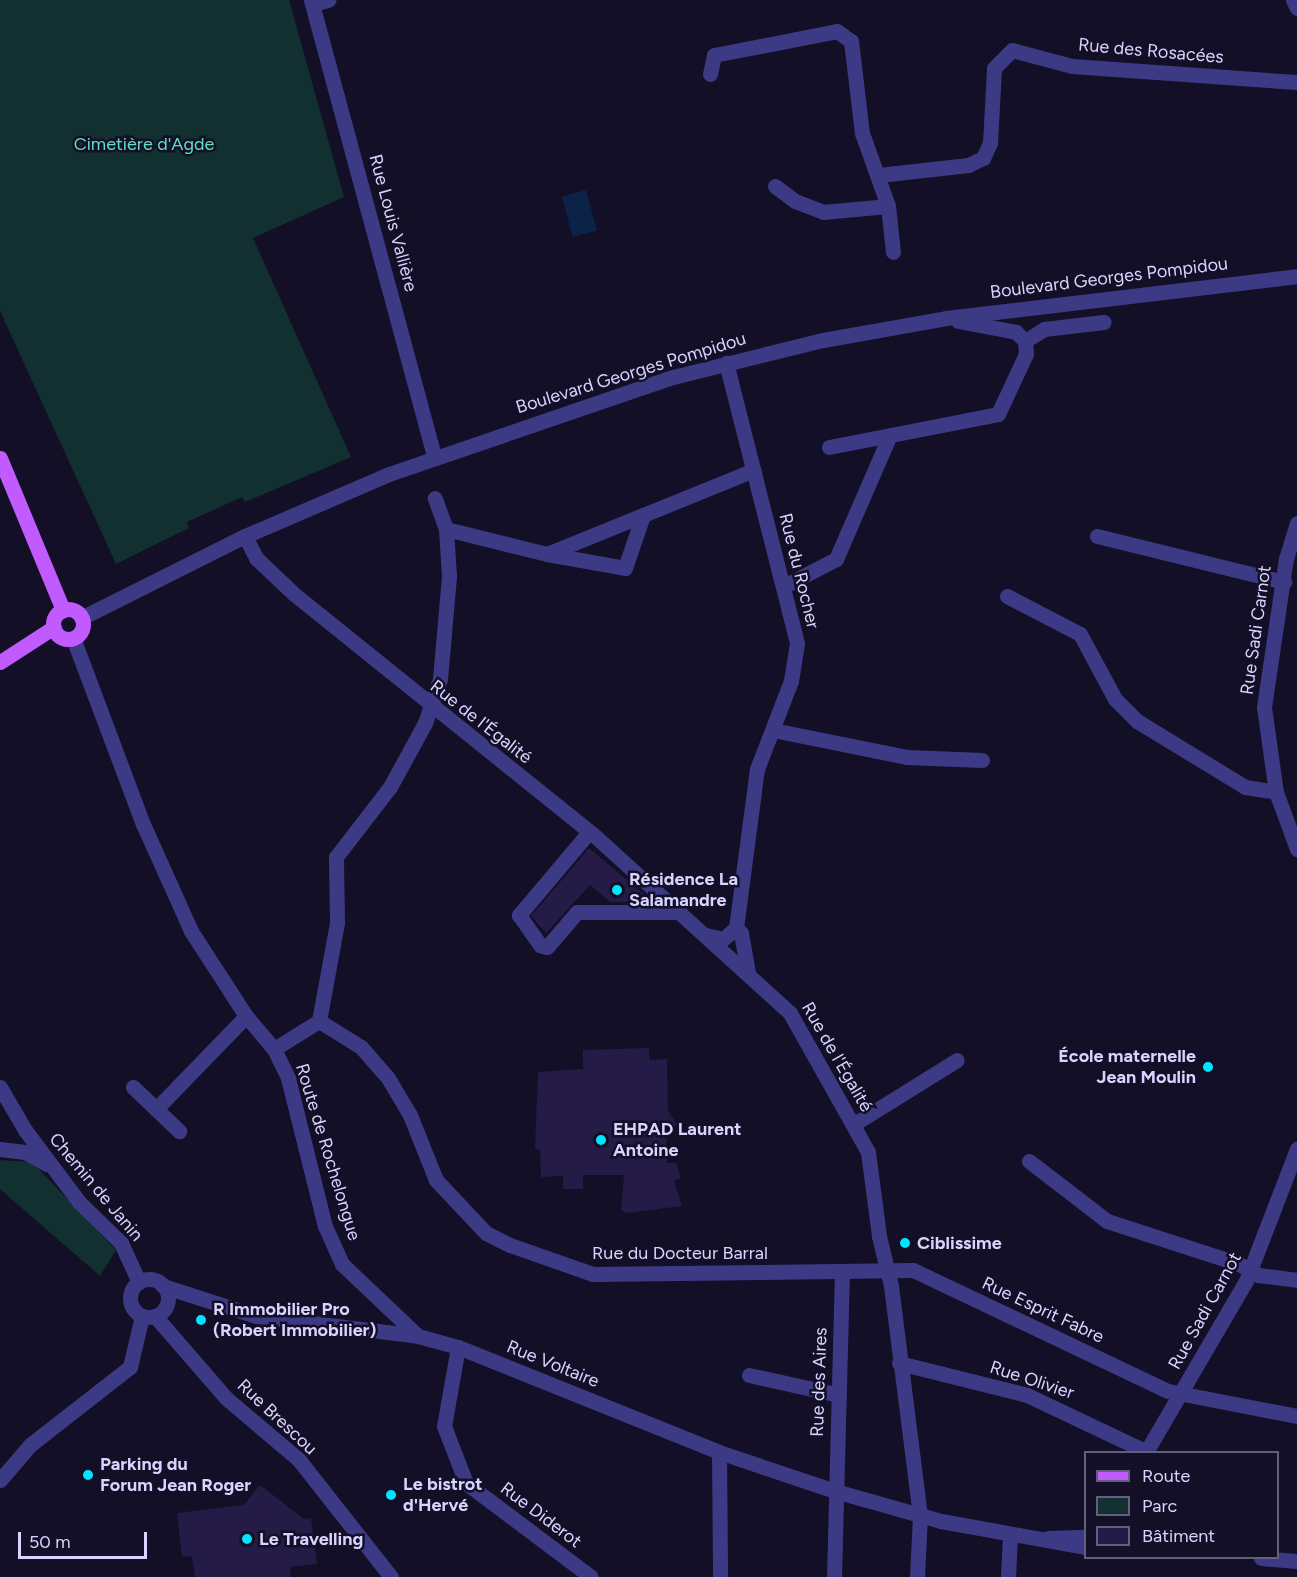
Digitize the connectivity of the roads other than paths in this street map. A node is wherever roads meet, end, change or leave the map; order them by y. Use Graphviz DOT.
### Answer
graph roads {
  1 [pos="328,0"];
  2 [pos="1293,0"];
  3 [pos="312,2"];
  4 [pos="1297,8"];
  5 [pos="710,74"];
  6 [pos="1297,82"];
  7 [pos="879,176"];
  8 [pos="775,186"];
  9 [pos="888,206"];
  10 [pos="893,252"];
  11 [pos="1297,276"];
  12 [pos="946,318"];
  13 [pos="1104,322"];
  14 [pos="1025,341"];
  15 [pos="726,363"];
  16 [pos="890,435"];
  17 [pos="829,447"];
  18 [pos="434,457"];
  19 [pos="0,458"];
  20 [pos="754,470"];
  21 [pos="435,498"];
  22 [pos="643,515"];
  23 [pos="1297,523"];
  24 [pos="446,529"];
  25 [pos="245,536"];
  26 [pos="1096,536"];
  27 [pos="548,554"];
  28 [pos="1284,582"];
  29 [pos="784,586"];
  30 [pos="1007,596"];
  31 [pos="63,610"];
  32 [pos="81,618"];
  33 [pos="54,627"];
  34 [pos="73,638"];
  35 [pos="0,662"];
  36 [pos="430,707"];
  37 [pos="772,730"];
  38 [pos="982,760"];
  39 [pos="1276,792"];
  40 [pos="589,832"];
  41 [pos="1297,849"];
  42 [pos="680,912"];
  43 [pos="736,928"];
  44 [pos="706,934"];
  45 [pos="748,972"];
  46 [pos="246,1016"];
  47 [pos="319,1021"];
  48 [pos="274,1049"];
  49 [pos="957,1060"];
  50 [pos="0,1087"];
  51 [pos="133,1087"];
  52 [pos="156,1109"];
  53 [pos="854,1124"];
  54 [pos="179,1131"];
  55 [pos="0,1149"];
  56 [pos="1297,1149"];
  57 [pos="1029,1161"];
  58 [pos="52,1167"];
  59 [pos="1293,1175"];
  60 [pos="1251,1270"];
  61 [pos="887,1271"];
  62 [pos="842,1273"];
  63 [pos="1297,1280"];
  64 [pos="139,1282"];
  65 [pos="163,1286"];
  66 [pos="149,1316"];
  67 [pos="418,1336"];
  68 [pos="458,1347"];
  69 [pos="899,1363"];
  70 [pos="749,1375"];
  71 [pos="839,1395"];
  72 [pos="1180,1395"];
  73 [pos="1297,1416"];
  74 [pos="1145,1451"];
  75 [pos="1148,1451"];
  76 [pos="719,1452"];
  77 [pos="0,1480"];
  78 [pos="836,1491"];
  79 [pos="920,1515"];
  80 [pos="1010,1534"];
  81 [pos="1084,1537"];
  82 [pos="1042,1538"];
  83 [pos="1084,1547"];
  84 [pos="1279,1559"];
  85 [pos="1297,1561"];
  86 [pos="391,1577"];
  87 [pos="591,1577"];
  88 [pos="720,1577"];
  89 [pos="834,1577"];
  90 [pos="917,1577"];
  91 [pos="1008,1577"];
  1 -- 3 [label="street"];
  2 -- 4 [label="street"];
  3 -- 18 [label="street, Rue Louis Vallière"];
  5 -- 7 [label="street"];
  6 -- 7 [label="street, Rue des Rosacées"];
  7 -- 9 [label="street"];
  8 -- 9 [label="street"];
  9 -- 10 [label="street"];
  11 -- 12 [label="street, Boulevard Georges Pompidou"];
  12 -- 14 [label="street"];
  12 -- 15 [label="street, Boulevard Georges Pompidou"];
  13 -- 14 [label="street"];
  14 -- 16 [label="street"];
  15 -- 18 [label="street, Boulevard Georges Pompidou"];
  15 -- 20 [label="street, Rue du Rocher"];
  16 -- 17 [label="street"];
  16 -- 29 [label="street"];
  18 -- 25 [label="street, Boulevard Georges Pompidou"];
  19 -- 31 [label="main road"];
  20 -- 22 [label="street"];
  20 -- 29 [label="street, Rue du Rocher"];
  21 -- 24 [label="street"];
  22 -- 27 [label="street"];
  22 -- 27 [label="street"];
  23 -- 28 [label="street, Rue Sadi Carnot"];
  24 -- 27 [label="street"];
  24 -- 36 [label="street"];
  25 -- 32 [label="street, Boulevard Georges Pompidou"];
  25 -- 36 [label="street, Rue de l'Égalité"];
  26 -- 28 [label="street"];
  28 -- 39 [label="street, Rue Sadi Carnot"];
  29 -- 37 [label="street, Rue du Rocher"];
  30 -- 39 [label="street"];
  31 -- 32 [label="main road"];
  31 -- 33 [label="main road"];
  32 -- 34 [label="main road"];
  33 -- 34 [label="main road"];
  33 -- 35 [label="main road"];
  34 -- 46 [label="street, Route de Rochelongue"];
  36 -- 40 [label="street, Rue de l'Égalité"];
  36 -- 47 [label="street"];
  37 -- 38 [label="street"];
  37 -- 43 [label="street, Rue du Rocher"];
  39 -- 41 [label="street, Rue Sadi Carnot"];
  40 -- 42 [label="street, Rue de l'Égalité"];
  40 -- 42 [label="street"];
  42 -- 44 [label="street, Rue de l'Égalité"];
  43 -- 44 [label="street"];
  43 -- 45 [label="street, Rue du Rocher"];
  44 -- 45 [label="street, Rue de l'Égalité"];
  45 -- 53 [label="street, Rue de l'Égalité"];
  46 -- 48 [label="street, Route de Rochelongue"];
  46 -- 52 [label="street"];
  47 -- 48 [label="street"];
  47 -- 62 [label="street, Rue du Docteur Barral"];
  48 -- 67 [label="street, Route de Rochelongue"];
  49 -- 53 [label="street"];
  50 -- 58 [label="street, Chemin de Janin"];
  51 -- 52 [label="street"];
  52 -- 54 [label="street"];
  53 -- 61 [label="street, Rue de l'Égalité"];
  55 -- 58 [label="street"];
  56 -- 59 [label="street, Rue Sadi Carnot"];
  57 -- 60 [label="street"];
  58 -- 64 [label="street, Chemin de Janin"];
  59 -- 60 [label="street, Rue Sadi Carnot"];
  60 -- 63 [label="street"];
  60 -- 72 [label="street, Rue Sadi Carnot"];
  61 -- 62 [label="street, Rue du Docteur Barral"];
  61 -- 69 [label="street, Rue de l'Égalité"];
  61 -- 72 [label="street, Rue Esprit Fabre"];
  62 -- 71 [label="street, Rue des Aires"];
  64 -- 65 [label="street"];
  64 -- 66 [label="street"];
  65 -- 66 [label="street"];
  65 -- 67 [label="street, Rue Voltaire"];
  66 -- 77 [label="street"];
  66 -- 86 [label="street, Rue Brescou"];
  67 -- 68 [label="street, Rue Voltaire"];
  68 -- 76 [label="street, Rue Voltaire"];
  68 -- 87 [label="street, Rue Diderot"];
  69 -- 74 [label="street, Rue Olivier"];
  69 -- 79 [label="street, Rue de l'Égalité"];
  70 -- 71 [label="street"];
  71 -- 78 [label="street, Rue des Aires"];
  72 -- 73 [label="street, Rue Esprit Fabre"];
  72 -- 75 [label="street, Rue Sadi Carnot"];
  76 -- 78 [label="street, Rue Voltaire"];
  76 -- 88 [label="street"];
  78 -- 79 [label="street, Rue Voltaire"];
  78 -- 89 [label="street, Rue des Aires"];
  79 -- 80 [label="street, Rue Voltaire"];
  79 -- 90 [label="street, Rue de l'Égalité"];
  80 -- 82 [label="street, Rue Voltaire"];
  80 -- 91 [label="street"];
  81 -- 82 [label="street"];
  82 -- 83 [label="street"];
  84 -- 85 [label="street"];
}
